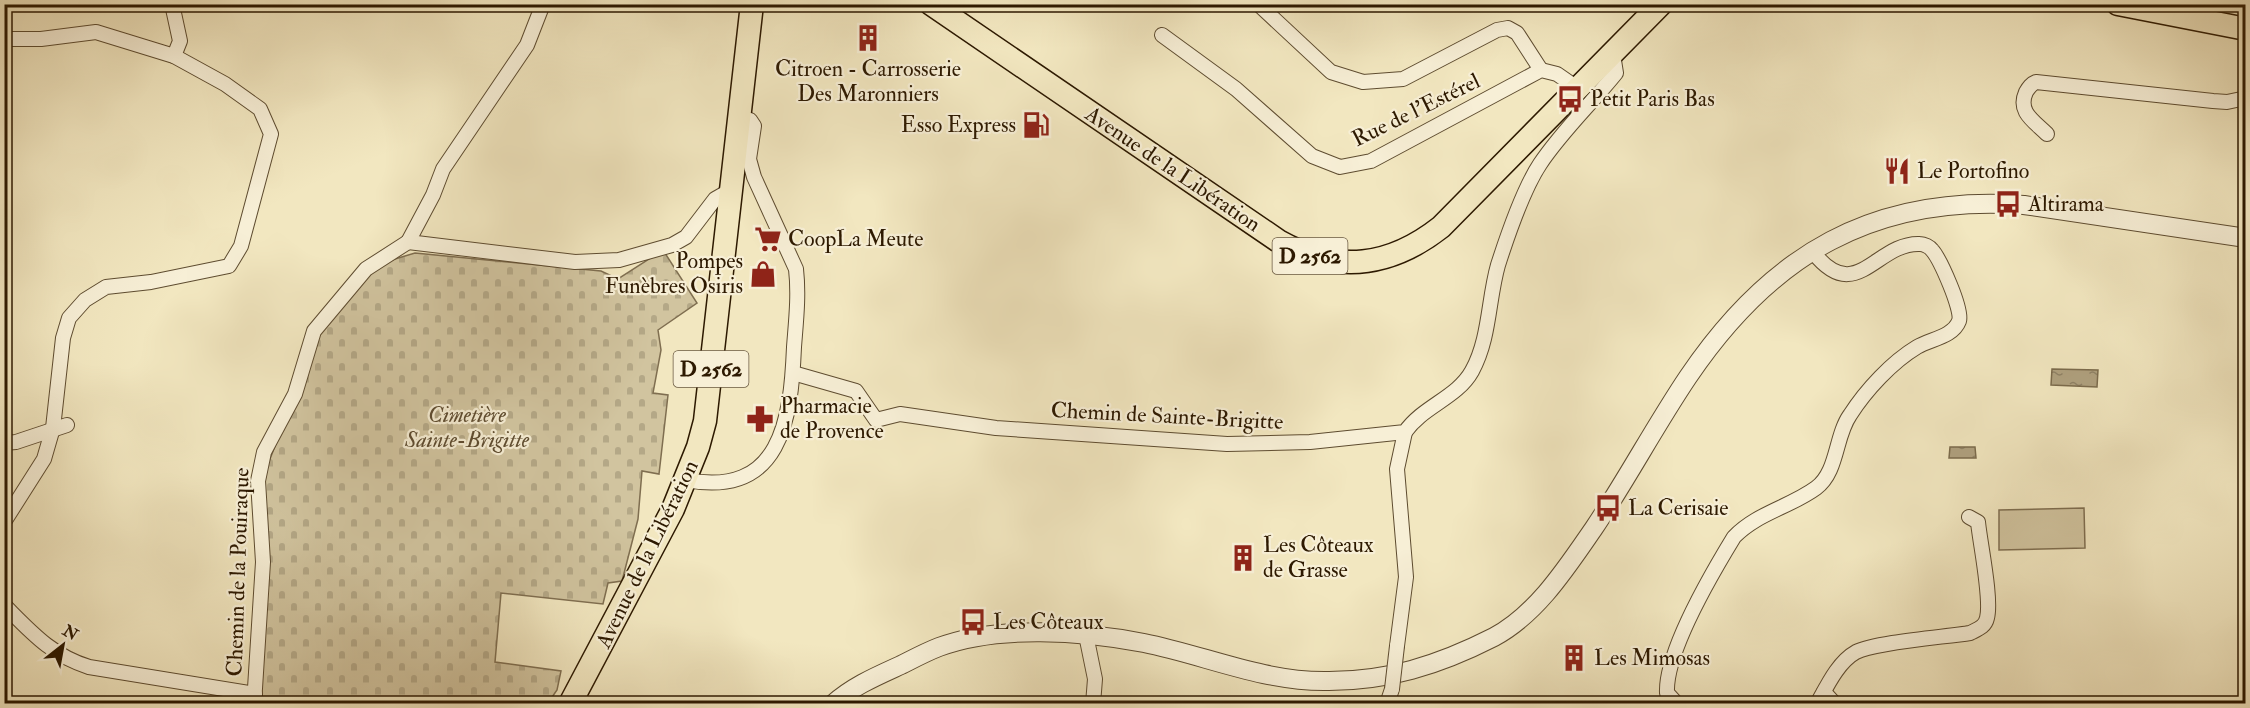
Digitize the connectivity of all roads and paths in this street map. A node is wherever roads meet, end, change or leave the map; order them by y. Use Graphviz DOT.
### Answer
graph roads {
  1 [pos="172,4"];
  2 [pos="543,4"];
  3 [pos="752,4"];
  4 [pos="1258,4"];
  5 [pos="1662,4"];
  6 [pos="2118,4"];
  7 [pos="936,6"];
  8 [pos="2246,29"];
  9 [pos="1162,35"];
  10 [pos="4,39"];
  11 [pos="1613,54"];
  12 [pos="174,56"];
  13 [pos="1541,70"];
  14 [pos="1580,90"];
  15 [pos="2246,98"];
  16 [pos="737,118"];
  17 [pos="2047,134"];
  18 [pos="729,191"];
  19 [pos="2246,238"];
  20 [pos="408,242"];
  21 [pos="1813,252"];
  22 [pos="793,373"];
  23 [pos="60,427"];
  24 [pos="1405,432"];
  25 [pos="4,443"];
  26 [pos="686,480"];
  27 [pos="1969,517"];
  28 [pos="4,522"];
  29 [pos="4,605"];
  30 [pos="1086,635"];
  31 [pos="1821,698"];
  32 [pos="255,699"];
  33 [pos="570,704"];
  34 [pos="833,704"];
  35 [pos="1093,704"];
  36 [pos="1387,704"];
  37 [pos="1677,704"];
  38 [pos="1835,704"];
  1 -- 12 [label="street"];
  2 -- 20 [label="street"];
  3 -- 16 [label="main road, Avenue de la Libération / D 2562"];
  4 -- 13 [label="street"];
  5 -- 11 [label="main road, Avenue de la Libération / D 2562"];
  6 -- 8 [label="main road"];
  7 -- 14 [label="main road, Avenue de la Libération / D 2562"];
  9 -- 13 [label="street, Rue de l'Estérel"];
  10 -- 12 [label="street"];
  11 -- 14 [label="main road, Avenue de la Libération / D 2562"];
  11 -- 24 [label="street"];
  12 -- 23 [label="street"];
  13 -- 14 [label="street"];
  15 -- 17 [label="street"];
  16 -- 18 [label="main road, Avenue de la Libération / D 2562"];
  16 -- 22 [label="street"];
  18 -- 20 [label="street"];
  18 -- 26 [label="main road, Avenue de la Libération / D 2562"];
  19 -- 21 [label="street"];
  20 -- 32 [label="street, Chemin de la Pouiraque"];
  21 -- 30 [label="street"];
  21 -- 37 [label="street"];
  22 -- 24 [label="street, Chemin de Sainte-Brigitte"];
  22 -- 26 [label="street"];
  23 -- 25 [label="street"];
  23 -- 28 [label="street"];
  24 -- 36 [label="street, bridge"];
  26 -- 33 [label="main road, Avenue de la Libération / D 2562"];
  27 -- 31 [label="street"];
  29 -- 32 [label="street"];
  30 -- 34 [label="street"];
  30 -- 35 [label="street"];
  31 -- 38 [label="street"];
}
